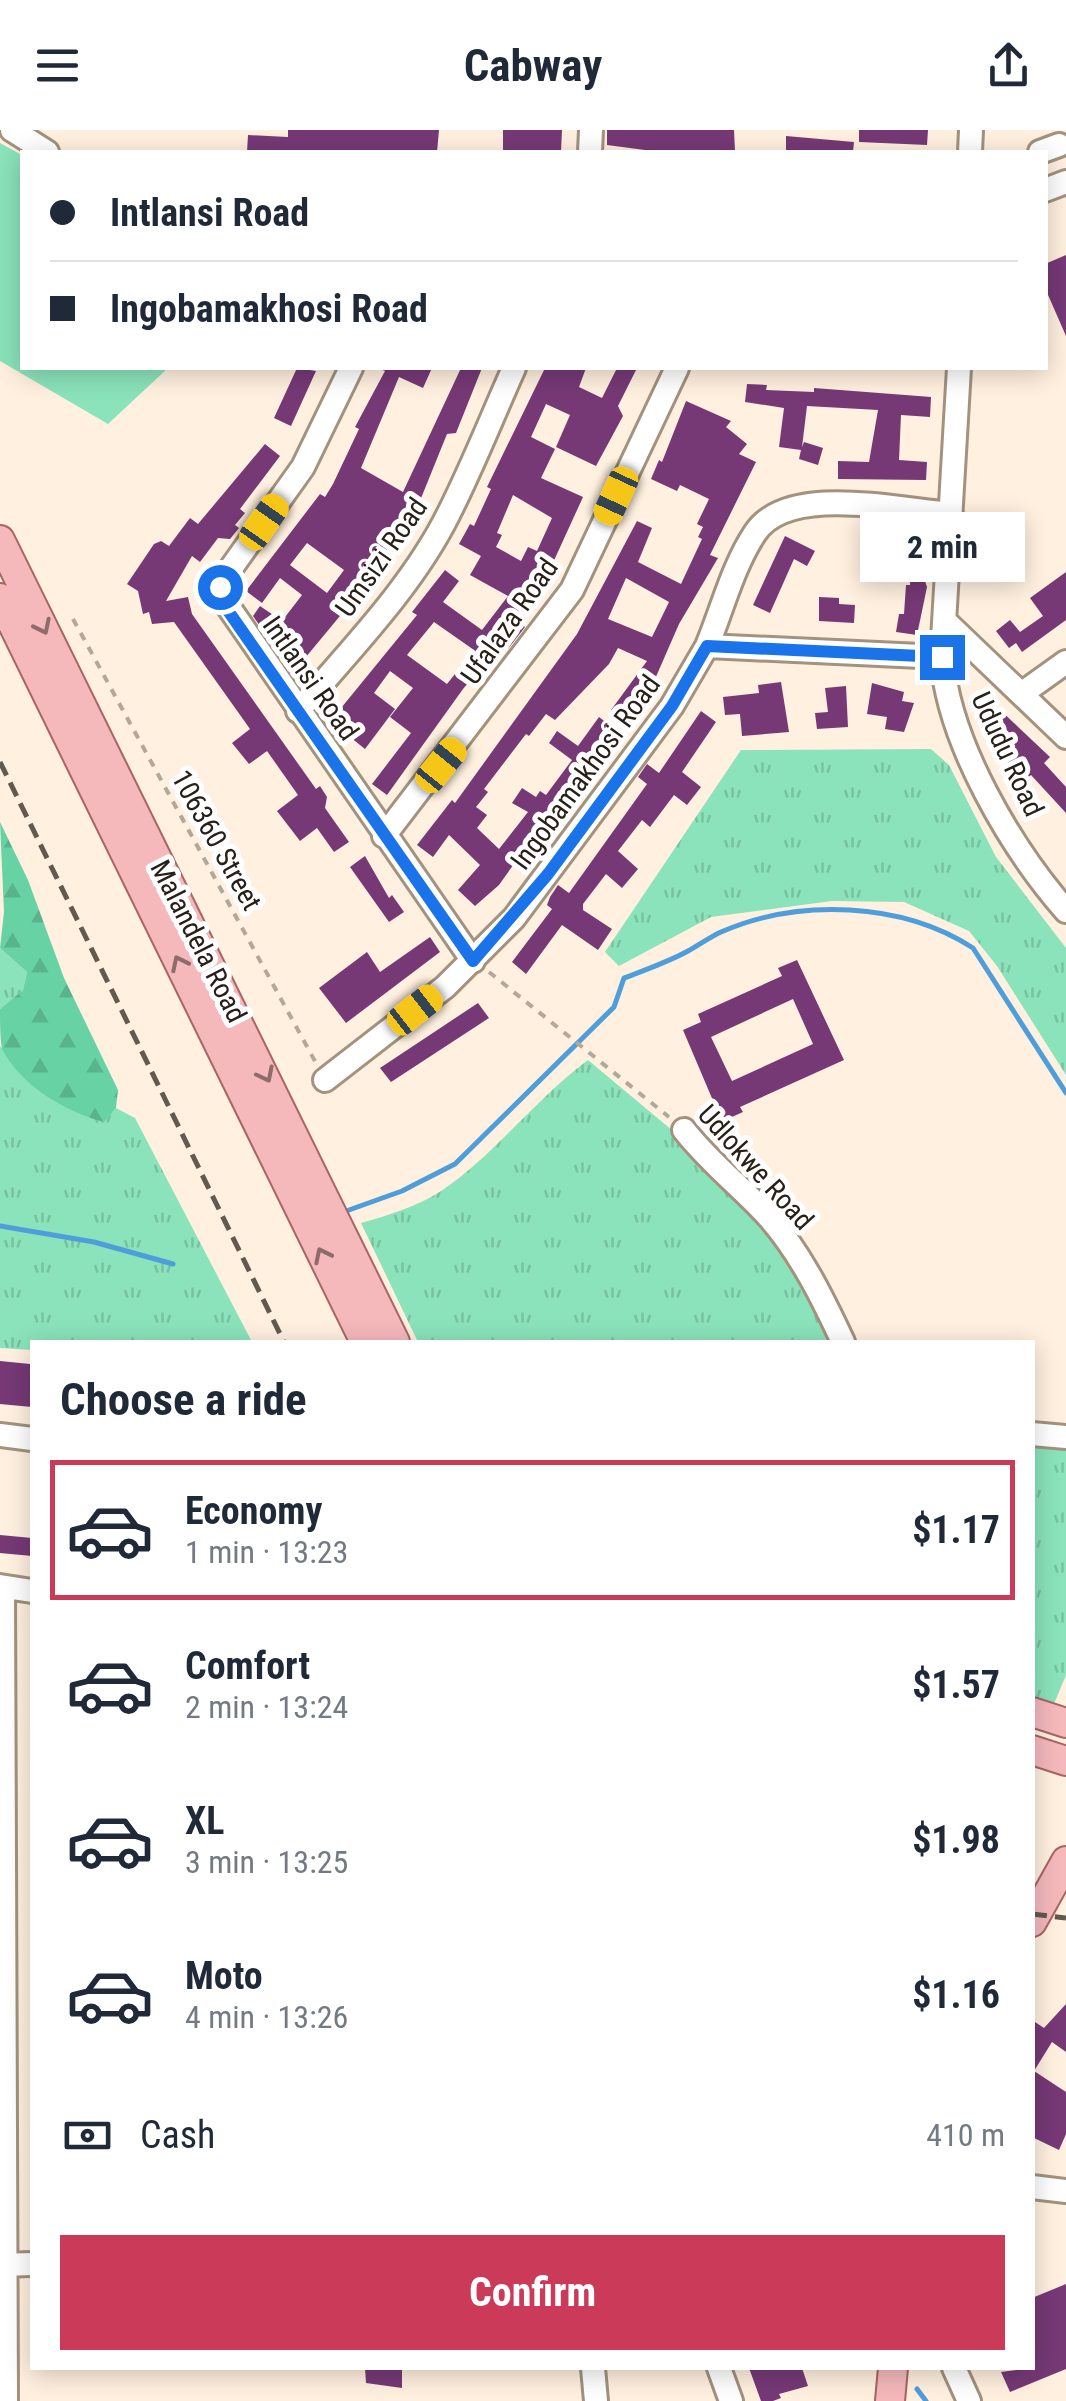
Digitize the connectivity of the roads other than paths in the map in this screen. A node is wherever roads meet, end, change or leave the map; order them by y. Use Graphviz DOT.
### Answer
graph roads {
  1 [pos="12,130"];
  2 [pos="44,150"];
  3 [pos="350,370"];
  4 [pos="513,370"];
  5 [pos="676,370"];
  6 [pos="959,370"];
  7 [pos="951,514"];
  8 [pos="0,540"];
  9 [pos="0,598"];
  10 [pos="947,623"];
  11 [pos="707,646"];
  12 [pos="942,657"];
  13 [pos="1066,662"];
  14 [pos="1024,692"];
  15 [pos="298,710"];
  16 [pos="1066,738"];
  17 [pos="384,836"];
  18 [pos="1066,911"];
  19 [pos="473,961"];
  20 [pos="325,1080"];
  21 [pos="684,1130"];
  22 [pos="364,1340"];
  23 [pos="395,1340"];
  24 [pos="842,1340"];
  25 [pos="1035,1434"];
  26 [pos="0,1435"];
  27 [pos="1066,1437"];
  28 [pos="30,1439"];
  29 [pos="2,1586"];
  30 [pos="30,1591"];
  31 [pos="1035,1713"];
  32 [pos="1066,1723"];
  33 [pos="2,1725"];
  34 [pos="1035,1751"];
  35 [pos="1066,1762"];
  36 [pos="1066,1861"];
  37 [pos="2,1874"];
  38 [pos="1035,1917"];
  39 [pos="1035,2187"];
  40 [pos="1066,2191"];
  41 [pos="3,2264"];
  42 [pos="30,2264"];
  43 [pos="594,2370"];
  44 [pos="719,2370"];
  45 [pos="892,2370"];
  46 [pos="955,2370"];
  47 [pos="6,2401"];
  48 [pos="596,2401"];
  49 [pos="731,2401"];
  50 [pos="890,2401"];
  51 [pos="969,2401"];
  1 -- 2 [label="street"];
  3 -- 15 [label="street, Intlansi Road"];
  4 -- 15 [label="street, Umsizi Road"];
  5 -- 17 [label="street, Ufalaza Road"];
  6 -- 7 [label="street, Ududu Road"];
  7 -- 10 [label="street, Ududu Road"];
  7 -- 11 [label="street, Ingobamakhosi Road"];
  8 -- 23 [label="main road, Malandela Road, one-way"];
  22 -- 9 [label="main road, Malandela Road, one-way"];
  10 -- 12 [label="street, Ududu Road"];
  10 -- 14 [label="street"];
  11 -- 12 [label="street"];
  11 -- 19 [label="street, Ingobamakhosi Road"];
  12 -- 18 [label="street, Ududu Road"];
  13 -- 14 [label="street"];
  14 -- 16 [label="street"];
  15 -- 17 [label="street, Intlansi Road"];
  17 -- 19 [label="street, Intlansi Road"];
  19 -- 20 [label="street, Ingobamakhosi Road"];
  21 -- 24 [label="street, Udlokwe Road"];
  25 -- 27 [label="street"];
  26 -- 28 [label="street"];
  29 -- 30 [label="street"];
  29 -- 33 [label="street"];
  31 -- 32 [label="main road"];
  33 -- 37 [label="street"];
  34 -- 35 [label="main road"];
  36 -- 38 [label="main road"];
  37 -- 41 [label="street"];
  39 -- 40 [label="street"];
  41 -- 42 [label="street"];
  41 -- 47 [label="street"];
  43 -- 48 [label="street"];
  44 -- 49 [label="street"];
  45 -- 50 [label="main road"];
  46 -- 51 [label="street"];
}
